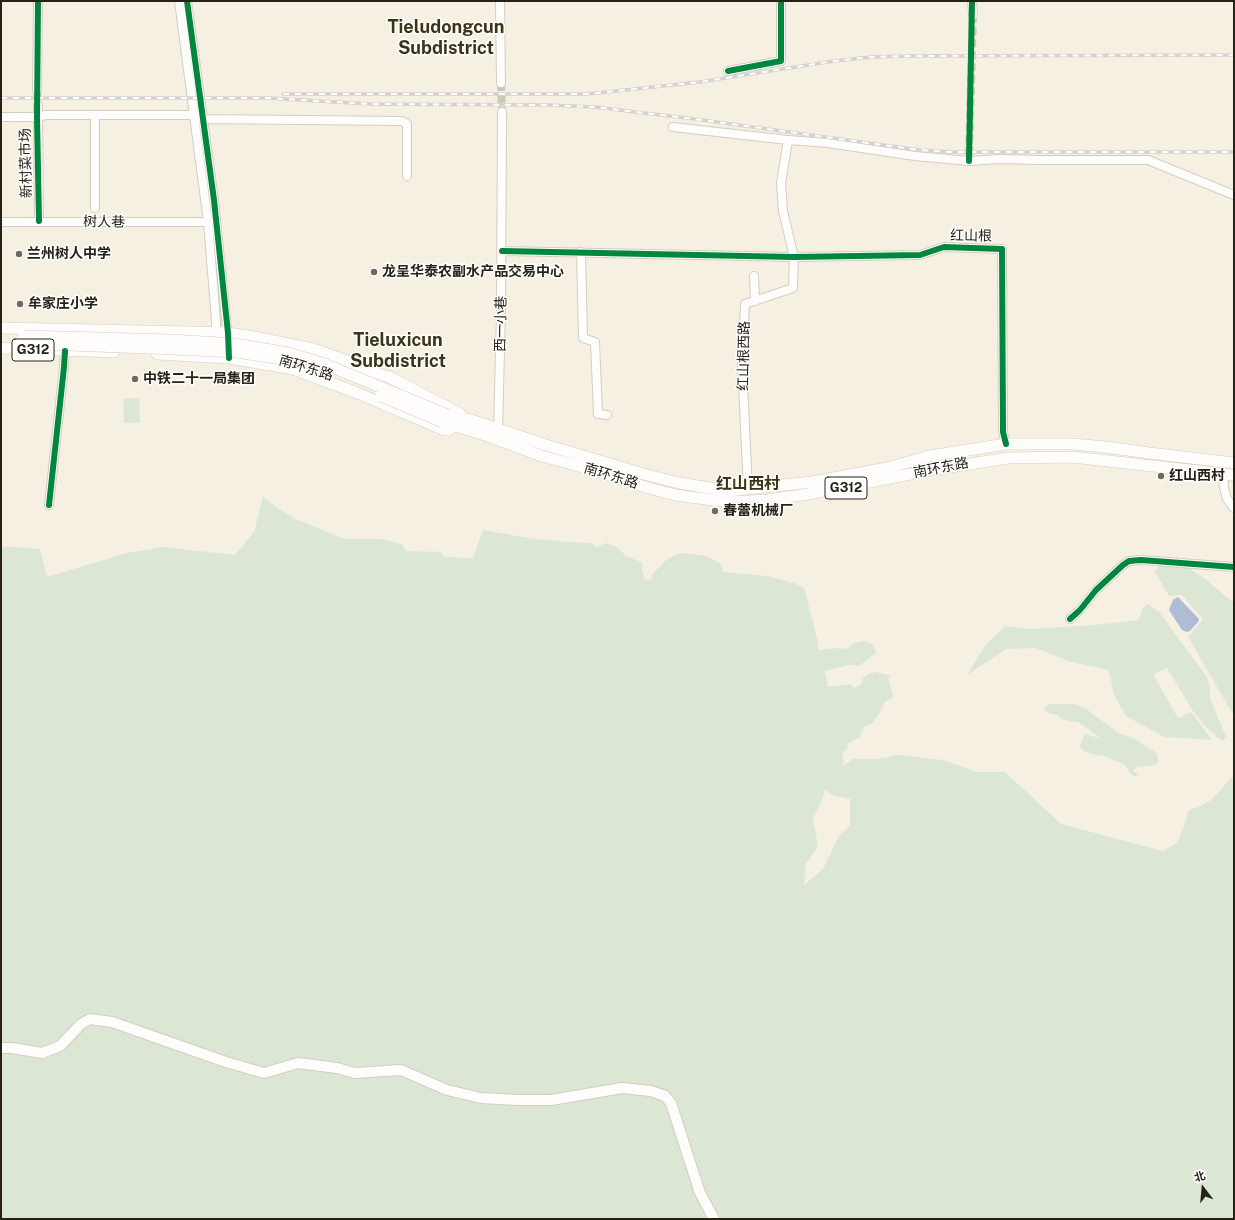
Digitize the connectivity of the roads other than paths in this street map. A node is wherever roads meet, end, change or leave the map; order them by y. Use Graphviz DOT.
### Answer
graph roads {
  1 [pos="38,1"];
  2 [pos="179,1"];
  3 [pos="187,1"];
  4 [pos="500,1"];
  5 [pos="781,1"];
  6 [pos="972,1"];
  7 [pos="973,15"];
  8 [pos="728,70"];
  9 [pos="501,83"];
  10 [pos="37,90"];
  11 [pos="38,105"];
  12 [pos="502,112"];
  13 [pos="95,115"];
  14 [pos="1,117"];
  15 [pos="198,117"];
  16 [pos="37,118"];
  17 [pos="673,127"];
  18 [pos="788,140"];
  19 [pos="407,176"];
  20 [pos="1234,195"];
  21 [pos="95,208"];
  22 [pos="1,222"];
  23 [pos="39,222"];
  24 [pos="208,222"];
  25 [pos="502,251"];
  26 [pos="581,252"];
  27 [pos="794,257"];
  28 [pos="754,276"];
  29 [pos="755,301"];
  30 [pos="1,328"];
  31 [pos="216,333"];
  32 [pos="228,333"];
  33 [pos="1,334"];
  34 [pos="22,340"];
  35 [pos="1,342"];
  36 [pos="1,348"];
  37 [pos="64,351"];
  38 [pos="217,357"];
  39 [pos="229,358"];
  40 [pos="607,416"];
  41 [pos="469,425"];
  42 [pos="497,435"];
  43 [pos="1006,444"];
  44 [pos="1008,458"];
  45 [pos="1234,463"];
  46 [pos="1223,474"];
  47 [pos="1234,475"];
  48 [pos="748,490"];
  49 [pos="49,505"];
  50 [pos="1234,508"];
  51 [pos="1234,567"];
  52 [pos="1070,619"];
  53 [pos="1,1048"];
  54 [pos="714,1219"];
  1 -- 10 [label="street"];
  2 -- 15 [label="street"];
  3 -- 15 [label="street"];
  4 -- 9 [label="street"];
  5 -- 8 [label="street"];
  6 -- 7 [label="street"];
  11 -- 16 [label="street, 新村菜市场"];
  12 -- 25 [label="street, 西一小巷"];
  13 -- 15 [label="street"];
  13 -- 16 [label="street"];
  13 -- 21 [label="street"];
  14 -- 16 [label="street"];
  15 -- 19 [label="street"];
  15 -- 24 [label="street"];
  15 -- 32 [label="street"];
  16 -- 23 [label="street, 新村菜市场"];
  17 -- 18 [label="street"];
  18 -- 20 [label="street"];
  18 -- 27 [label="street"];
  22 -- 23 [label="street, 树人巷"];
  23 -- 24 [label="street, 树人巷"];
  24 -- 31 [label="street"];
  25 -- 26 [label="street"];
  25 -- 42 [label="street, 西一小巷"];
  26 -- 27 [label="street"];
  26 -- 40 [label="street"];
  27 -- 29 [label="street, 红山根西路"];
  27 -- 43 [label="street, 红山根"];
  28 -- 29 [label="street"];
  29 -- 48 [label="street, 红山根西路"];
  30 -- 31 [label="highway"];
  31 -- 32 [label="highway"];
  31 -- 38 [label="street"];
  32 -- 39 [label="street"];
  32 -- 41 [label="highway"];
  33 -- 34 [label="highway, 南环东路 / G312"];
  34 -- 35 [label="highway, 南环东路 / G312"];
  34 -- 41 [label="highway, 南环东路 / G312, bridge"];
  36 -- 37 [label="highway, G312"];
  37 -- 38 [label="highway"];
  37 -- 49 [label="street"];
  38 -- 39 [label="highway"];
  39 -- 41 [label="highway"];
  41 -- 42 [label="highway, 南环东路 / G312"];
  42 -- 44 [label="highway, 南环东路 / G312"];
  42 -- 48 [label="highway, 南环东路 / G312"];
  43 -- 44 [label="highway"];
  43 -- 45 [label="highway, 南环东路 / G312"];
  43 -- 48 [label="highway, 南环东路 / G312"];
  44 -- 46 [label="highway, 南环东路 / G312"];
  46 -- 47 [label="highway, 南环东路 / G312"];
  46 -- 50 [label="street"];
  51 -- 52 [label="street"];
  53 -- 54 [label="main road"];
}
